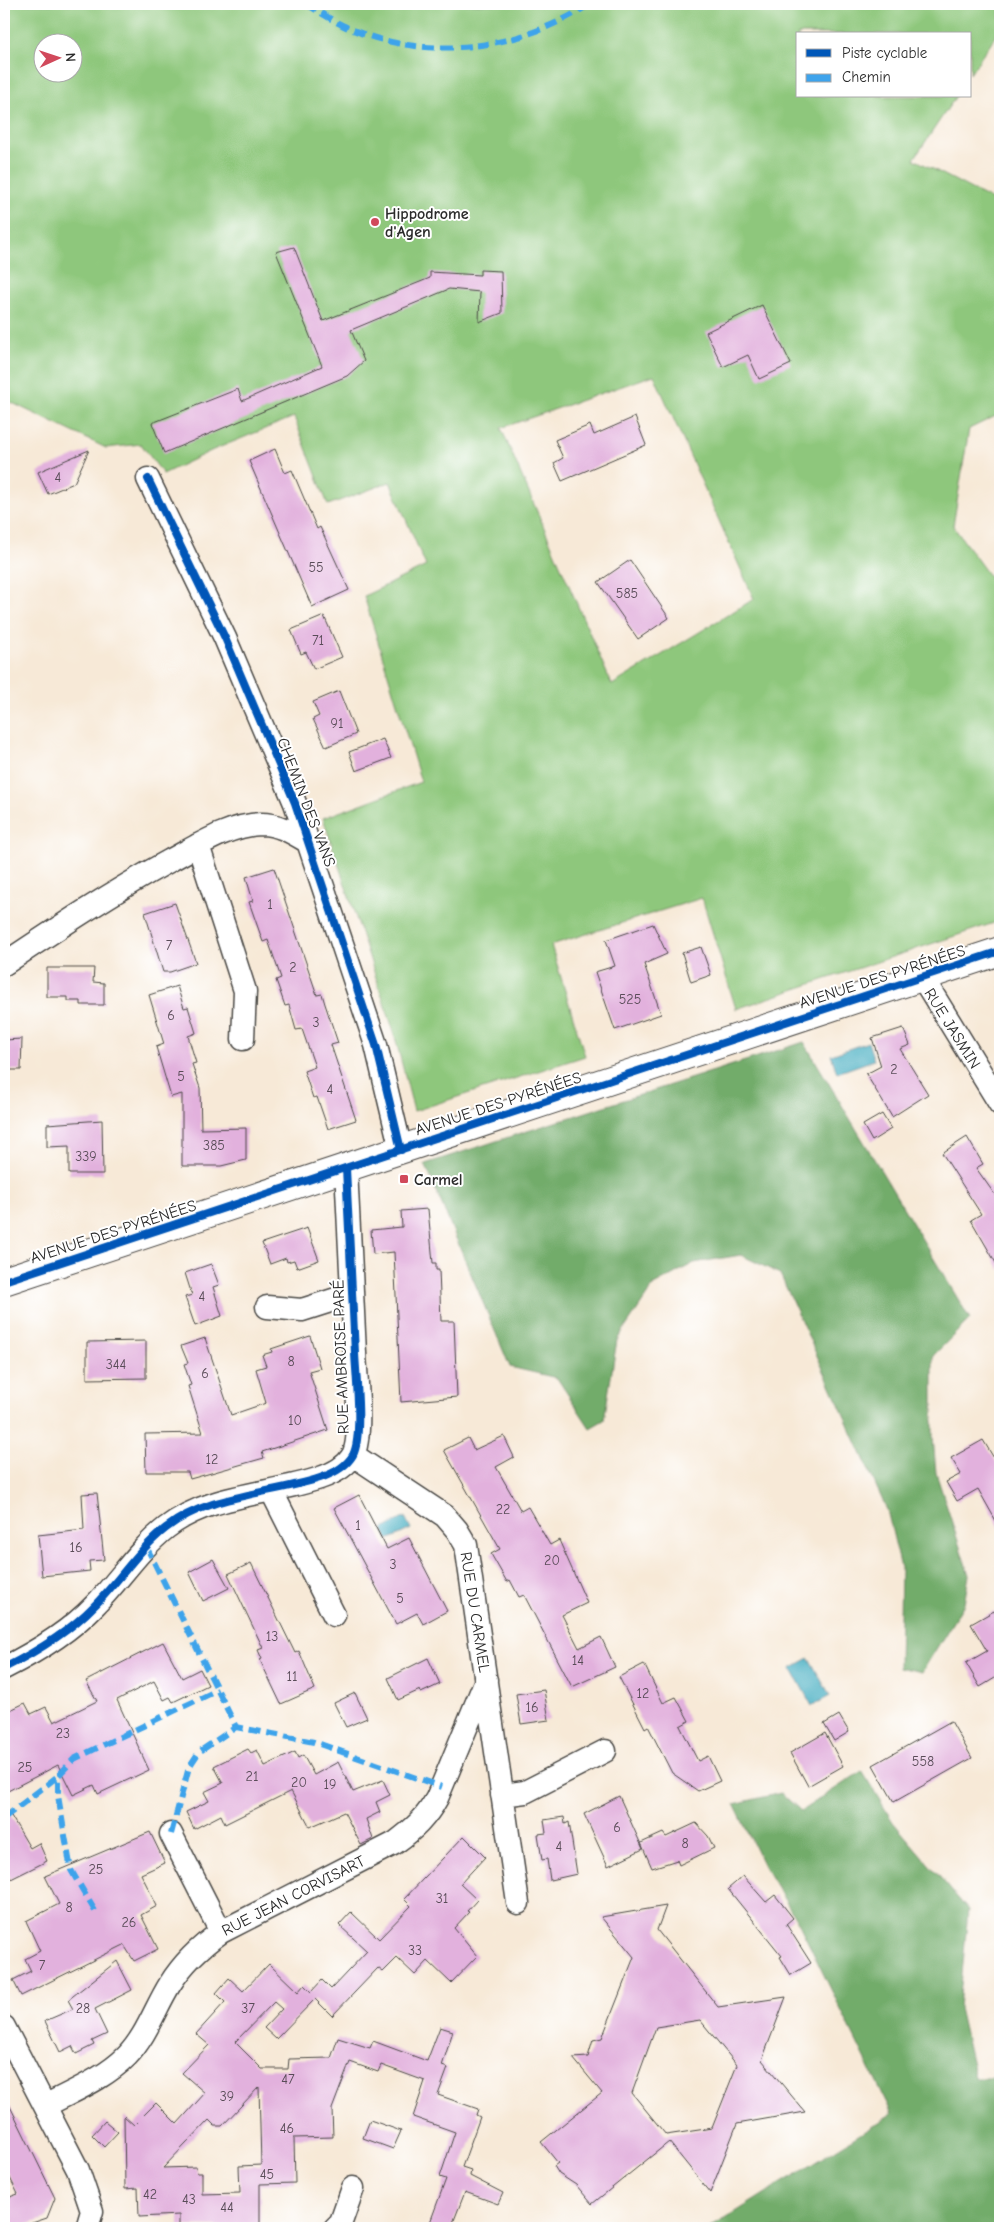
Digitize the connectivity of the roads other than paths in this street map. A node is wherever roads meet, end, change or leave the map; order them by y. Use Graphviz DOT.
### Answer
graph roads {
  1 [pos="148,479"];
  2 [pos="310,844"];
  3 [pos="198,845"];
  4 [pos="1000,951"];
  5 [pos="4,964"];
  6 [pos="922,977"];
  7 [pos="243,1039"];
  8 [pos="1000,1104"];
  9 [pos="401,1150"];
  10 [pos="346,1168"];
  11 [pos="4,1281"];
  12 [pos="352,1294"];
  13 [pos="267,1307"];
  14 [pos="353,1455"];
  15 [pos="272,1492"];
  16 [pos="334,1615"];
  17 [pos="4,1668"];
  18 [pos="486,1680"];
  19 [pos="605,1751"];
  20 [pos="502,1795"];
  21 [pos="171,1834"];
  22 [pos="518,1902"];
  23 [pos="221,1932"];
  24 [pos="4,2027"];
  25 [pos="45,2106"];
  26 [pos="352,2188"];
  27 [pos="90,2228"];
  28 [pos="335,2228"];
  1 -- 2 [label="street, CHEMIN DES VANS"];
  2 -- 3 [label="street"];
  2 -- 9 [label="street, CHEMIN DES VANS"];
  3 -- 5 [label="street"];
  3 -- 7 [label="street"];
  4 -- 6 [label="main road, AVENUE DES PYRÉNÉES"];
  6 -- 8 [label="street, RUE JASMIN"];
  6 -- 9 [label="main road, AVENUE DES PYRÉNÉES"];
  9 -- 10 [label="main road, AVENUE DES PYRÉNÉES"];
  10 -- 11 [label="main road, AVENUE DES PYRÉNÉES"];
  10 -- 12 [label="street, RUE AMBROISE PARÉ"];
  12 -- 13 [label="street, RUE AMBROISE PARÉ"];
  12 -- 14 [label="street, RUE AMBROISE PARÉ"];
  14 -- 15 [label="street, RUE AMBROISE PARÉ"];
  14 -- 18 [label="street, RUE DU CARMEL"];
  15 -- 16 [label="street"];
  15 -- 17 [label="street, RUE AMBROISE PARÉ"];
  18 -- 20 [label="street, RUE DU CARMEL"];
  18 -- 23 [label="street, RUE JEAN CORVISART"];
  19 -- 20 [label="street"];
  20 -- 22 [label="street, RUE DU CARMEL"];
  21 -- 23 [label="street"];
  23 -- 25 [label="street, RUE JEAN CORVISART"];
  24 -- 25 [label="street"];
  25 -- 27 [label="street"];
  26 -- 28 [label="street"];
}
